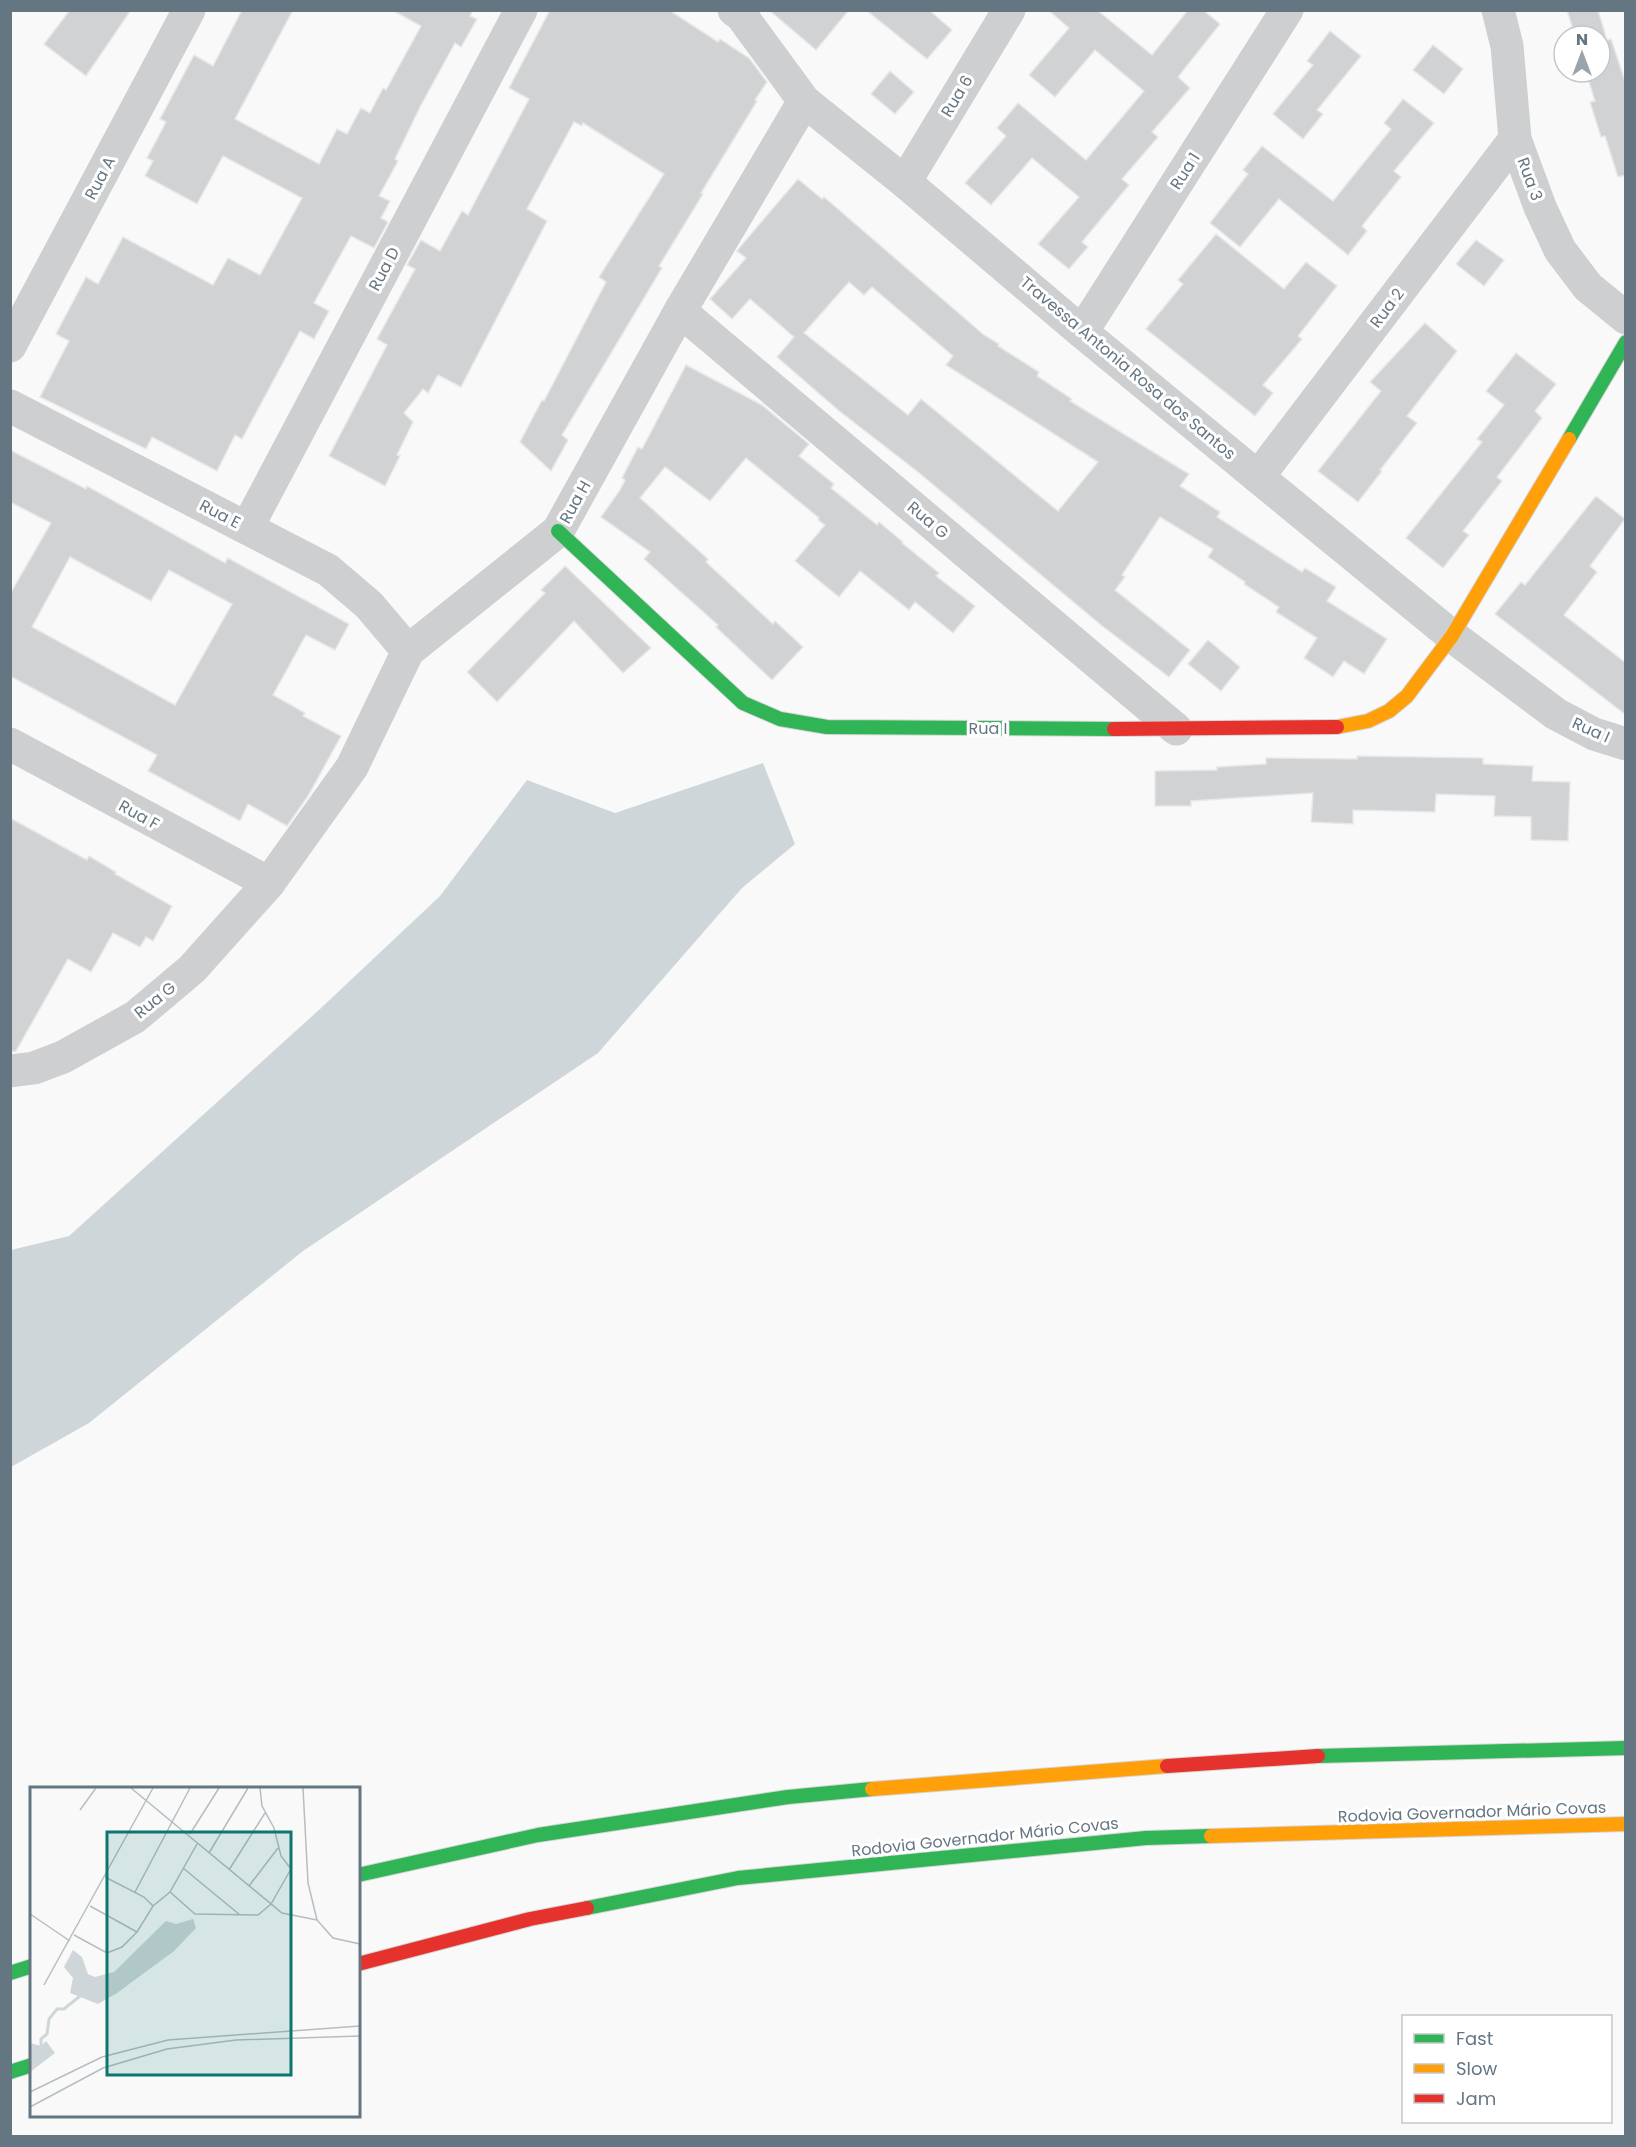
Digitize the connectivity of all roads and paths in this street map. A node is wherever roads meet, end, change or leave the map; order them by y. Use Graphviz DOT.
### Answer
graph roads {
  1 [pos="189,10"];
  2 [pos="520,10"];
  3 [pos="1009,10"];
  4 [pos="1287,10"];
  5 [pos="1498,10"];
  6 [pos="740,12"];
  7 [pos="804,101"];
  8 [pos="1515,139"];
  9 [pos="905,182"];
  10 [pos="680,311"];
  11 [pos="1626,318"];
  12 [pos="1082,332"];
  13 [pos="1626,342"];
  14 [pos="10,346"];
  15 [pos="10,406"];
  16 [pos="1258,477"];
  17 [pos="247,528"];
  18 [pos="558,531"];
  19 [pos="1452,636"];
  20 [pos="408,651"];
  21 [pos="1176,729"];
  22 [pos="10,744"];
  23 [pos="1626,744"];
  24 [pos="269,883"];
  25 [pos="10,1071"];
  26 [pos="1626,1748"];
  27 [pos="1626,1824"];
  28 [pos="360,1875"];
  29 [pos="360,1963"];
  30 [pos="30,1967"];
  31 [pos="10,1973"];
  32 [pos="30,2066"];
  33 [pos="10,2072"];
  1 -- 14 [label="street, Rua A"];
  2 -- 17 [label="street, Rua D"];
  3 -- 9 [label="street, Rua 6"];
  4 -- 12 [label="street, Rua 1"];
  5 -- 8 [label="street, Rua 3"];
  6 -- 7 [label="street, Travessa Antonia Rosa dos Santos"];
  7 -- 9 [label="street, Travessa Antonia Rosa dos Santos"];
  7 -- 10 [label="street, Rua H"];
  8 -- 11 [label="street, Rua 3"];
  8 -- 16 [label="street, Rua 2"];
  9 -- 12 [label="street, Travessa Antonia Rosa dos Santos"];
  10 -- 18 [label="street, Rua H"];
  10 -- 21 [label="street, Rua G"];
  12 -- 16 [label="street, Travessa Antonia Rosa dos Santos"];
  13 -- 19 [label="main road"];
  15 -- 17 [label="street, Rua E"];
  16 -- 19 [label="street, Travessa Antonia Rosa dos Santos"];
  17 -- 20 [label="street, Rua E"];
  18 -- 20 [label="street, Rua H"];
  18 -- 21 [label="main road, Rua I"];
  19 -- 21 [label="main road, Rua I"];
  19 -- 23 [label="street, Rua I"];
  20 -- 24 [label="street, Rua H"];
  22 -- 24 [label="street, Rua F"];
  24 -- 25 [label="street, Rua G"];
  26 -- 28 [label="main road"];
  27 -- 29 [label="main road, Rodovia Governador Mário Covas"];
  30 -- 31 [label="main road"];
  32 -- 33 [label="main road"];
}
